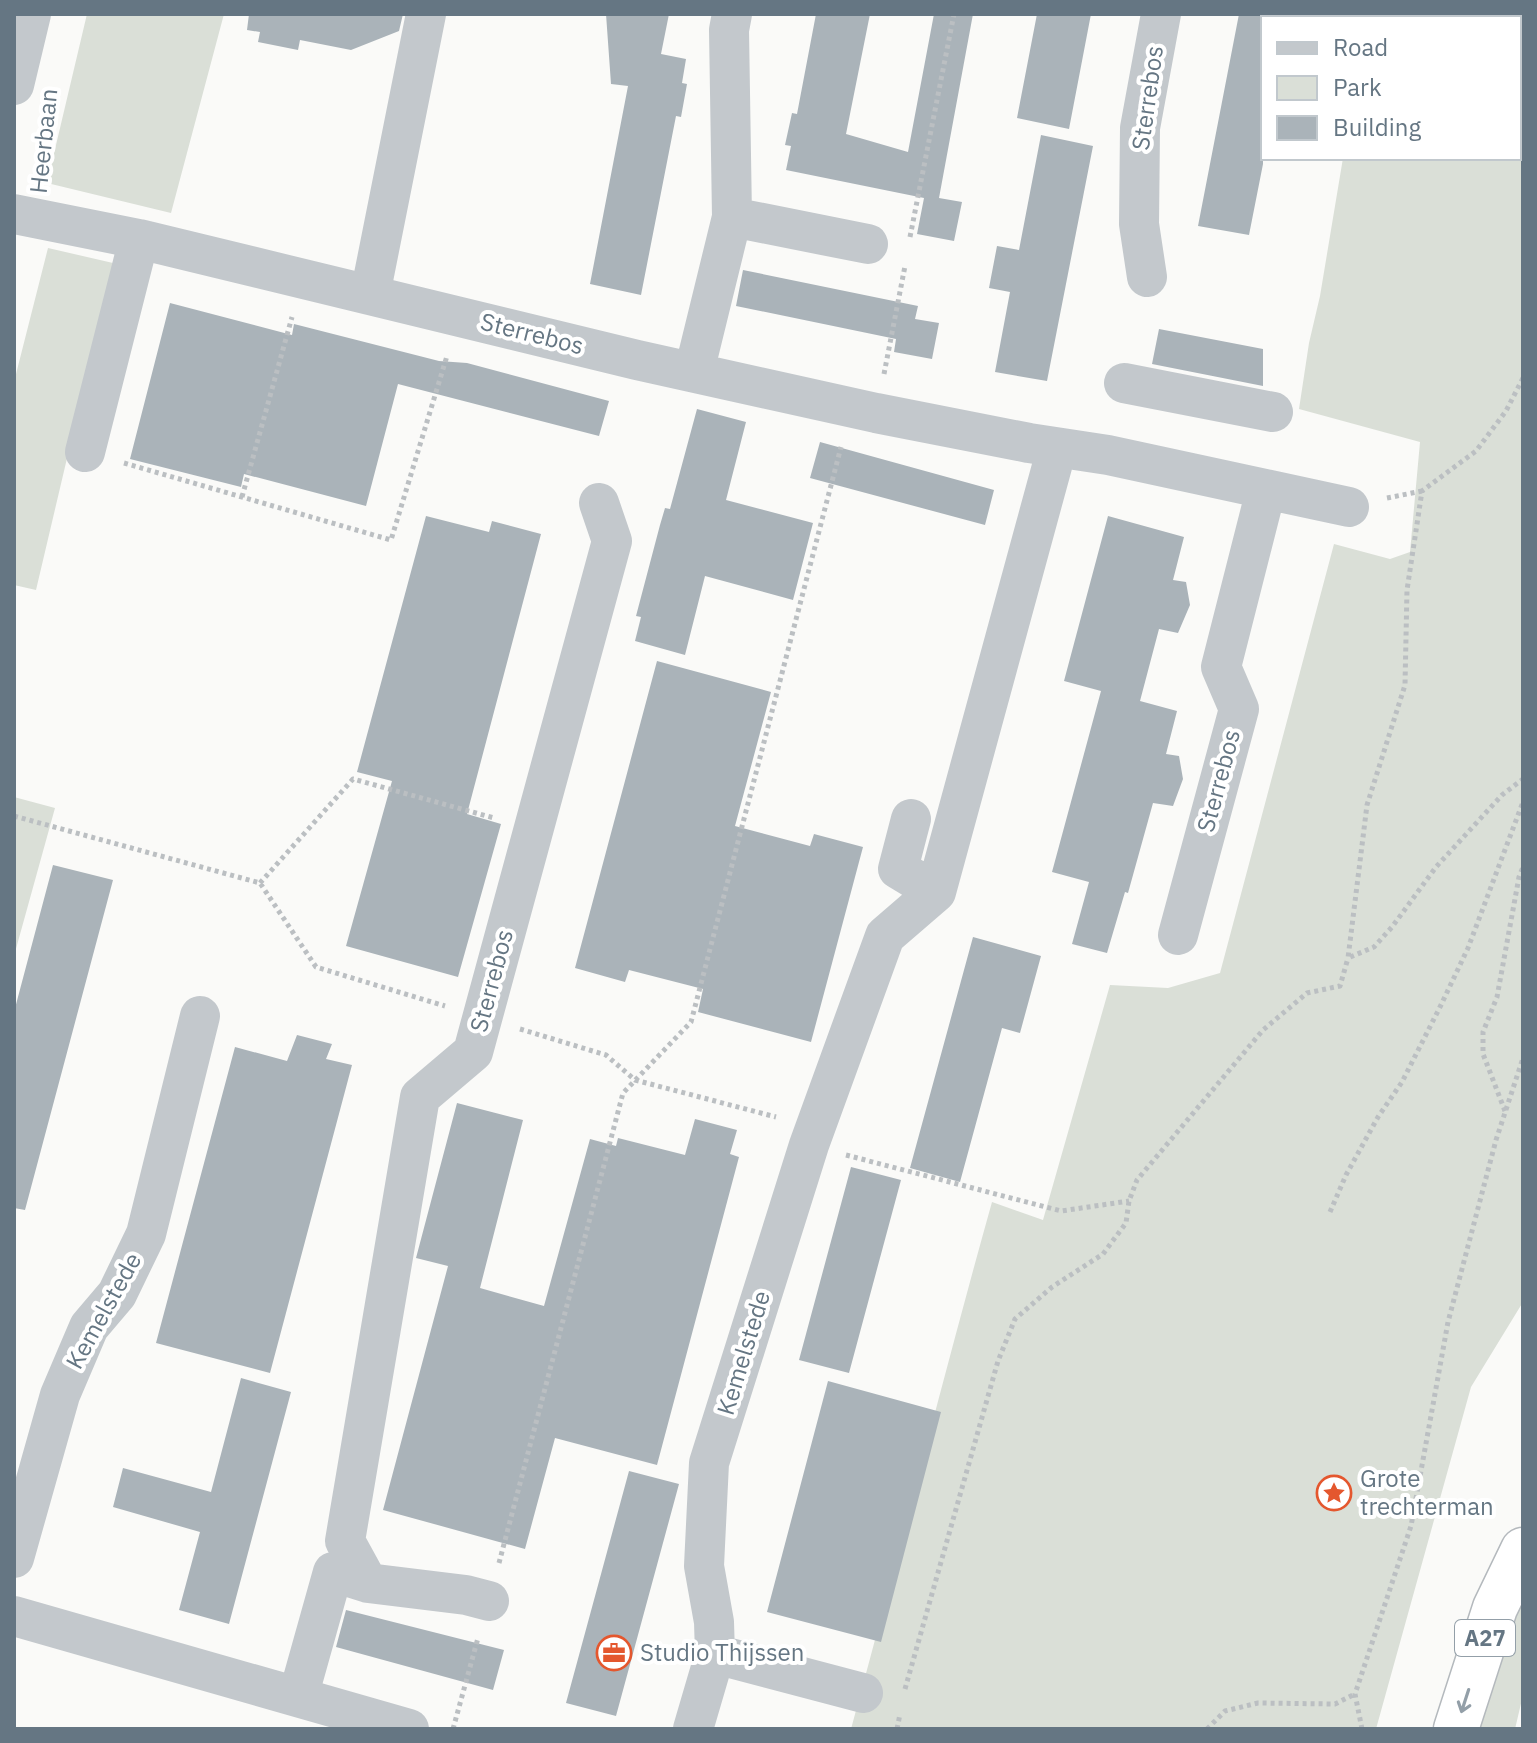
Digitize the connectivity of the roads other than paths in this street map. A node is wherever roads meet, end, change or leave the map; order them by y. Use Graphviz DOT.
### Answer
graph roads {
  1 [pos="31,14"];
  2 [pos="426,14"];
  3 [pos="732,14"];
  4 [pos="1161,14"];
  5 [pos="14,85"];
  6 [pos="24,217"];
  7 [pos="732,217"];
  8 [pos="139,239"];
  9 [pos="868,244"];
  10 [pos="1147,277"];
  11 [pos="370,295"];
  12 [pos="694,372"];
  13 [pos="1124,383"];
  14 [pos="1273,412"];
  15 [pos="1057,448"];
  16 [pos="85,452"];
  17 [pos="1266,490"];
  18 [pos="599,503"];
  19 [pos="1349,507"];
  20 [pos="911,819"];
  21 [pos="936,892"];
  22 [pos="1178,935"];
  23 [pos="200,1016"];
  24 [pos="1523,1550"];
  25 [pos="14,1558"];
  26 [pos="368,1583"];
  27 [pos="489,1601"];
  28 [pos="14,1616"];
  29 [pos="715,1654"];
  30 [pos="863,1693"];
  31 [pos="298,1697"];
  32 [pos="337,1719"];
  33 [pos="409,1729"];
  34 [pos="693,1729"];
  35 [pos="1456,1729"];
  1 -- 5 [label="street, Heerbaan"];
  2 -- 11 [label="street"];
  3 -- 7 [label="street"];
  4 -- 10 [label="street, Sterrebos"];
  6 -- 8 [label="street, Sterrebos"];
  7 -- 9 [label="street"];
  7 -- 12 [label="street"];
  8 -- 11 [label="street, Sterrebos"];
  8 -- 16 [label="street"];
  11 -- 12 [label="street, Sterrebos"];
  12 -- 15 [label="street, Sterrebos"];
  13 -- 14 [label="street"];
  15 -- 17 [label="street, Sterrebos"];
  15 -- 21 [label="street"];
  17 -- 19 [label="street, Sterrebos"];
  17 -- 22 [label="street, Sterrebos"];
  18 -- 26 [label="street, Sterrebos"];
  20 -- 21 [label="street"];
  21 -- 29 [label="street, Kemelstede"];
  23 -- 25 [label="street, Kemelstede"];
  24 -- 35 [label="highway, A27, one-way"];
  26 -- 27 [label="street"];
  26 -- 31 [label="street"];
  28 -- 31 [label="street"];
  29 -- 30 [label="street"];
  29 -- 34 [label="street, Kemelstede"];
  31 -- 32 [label="street"];
  32 -- 33 [label="street"];
}
